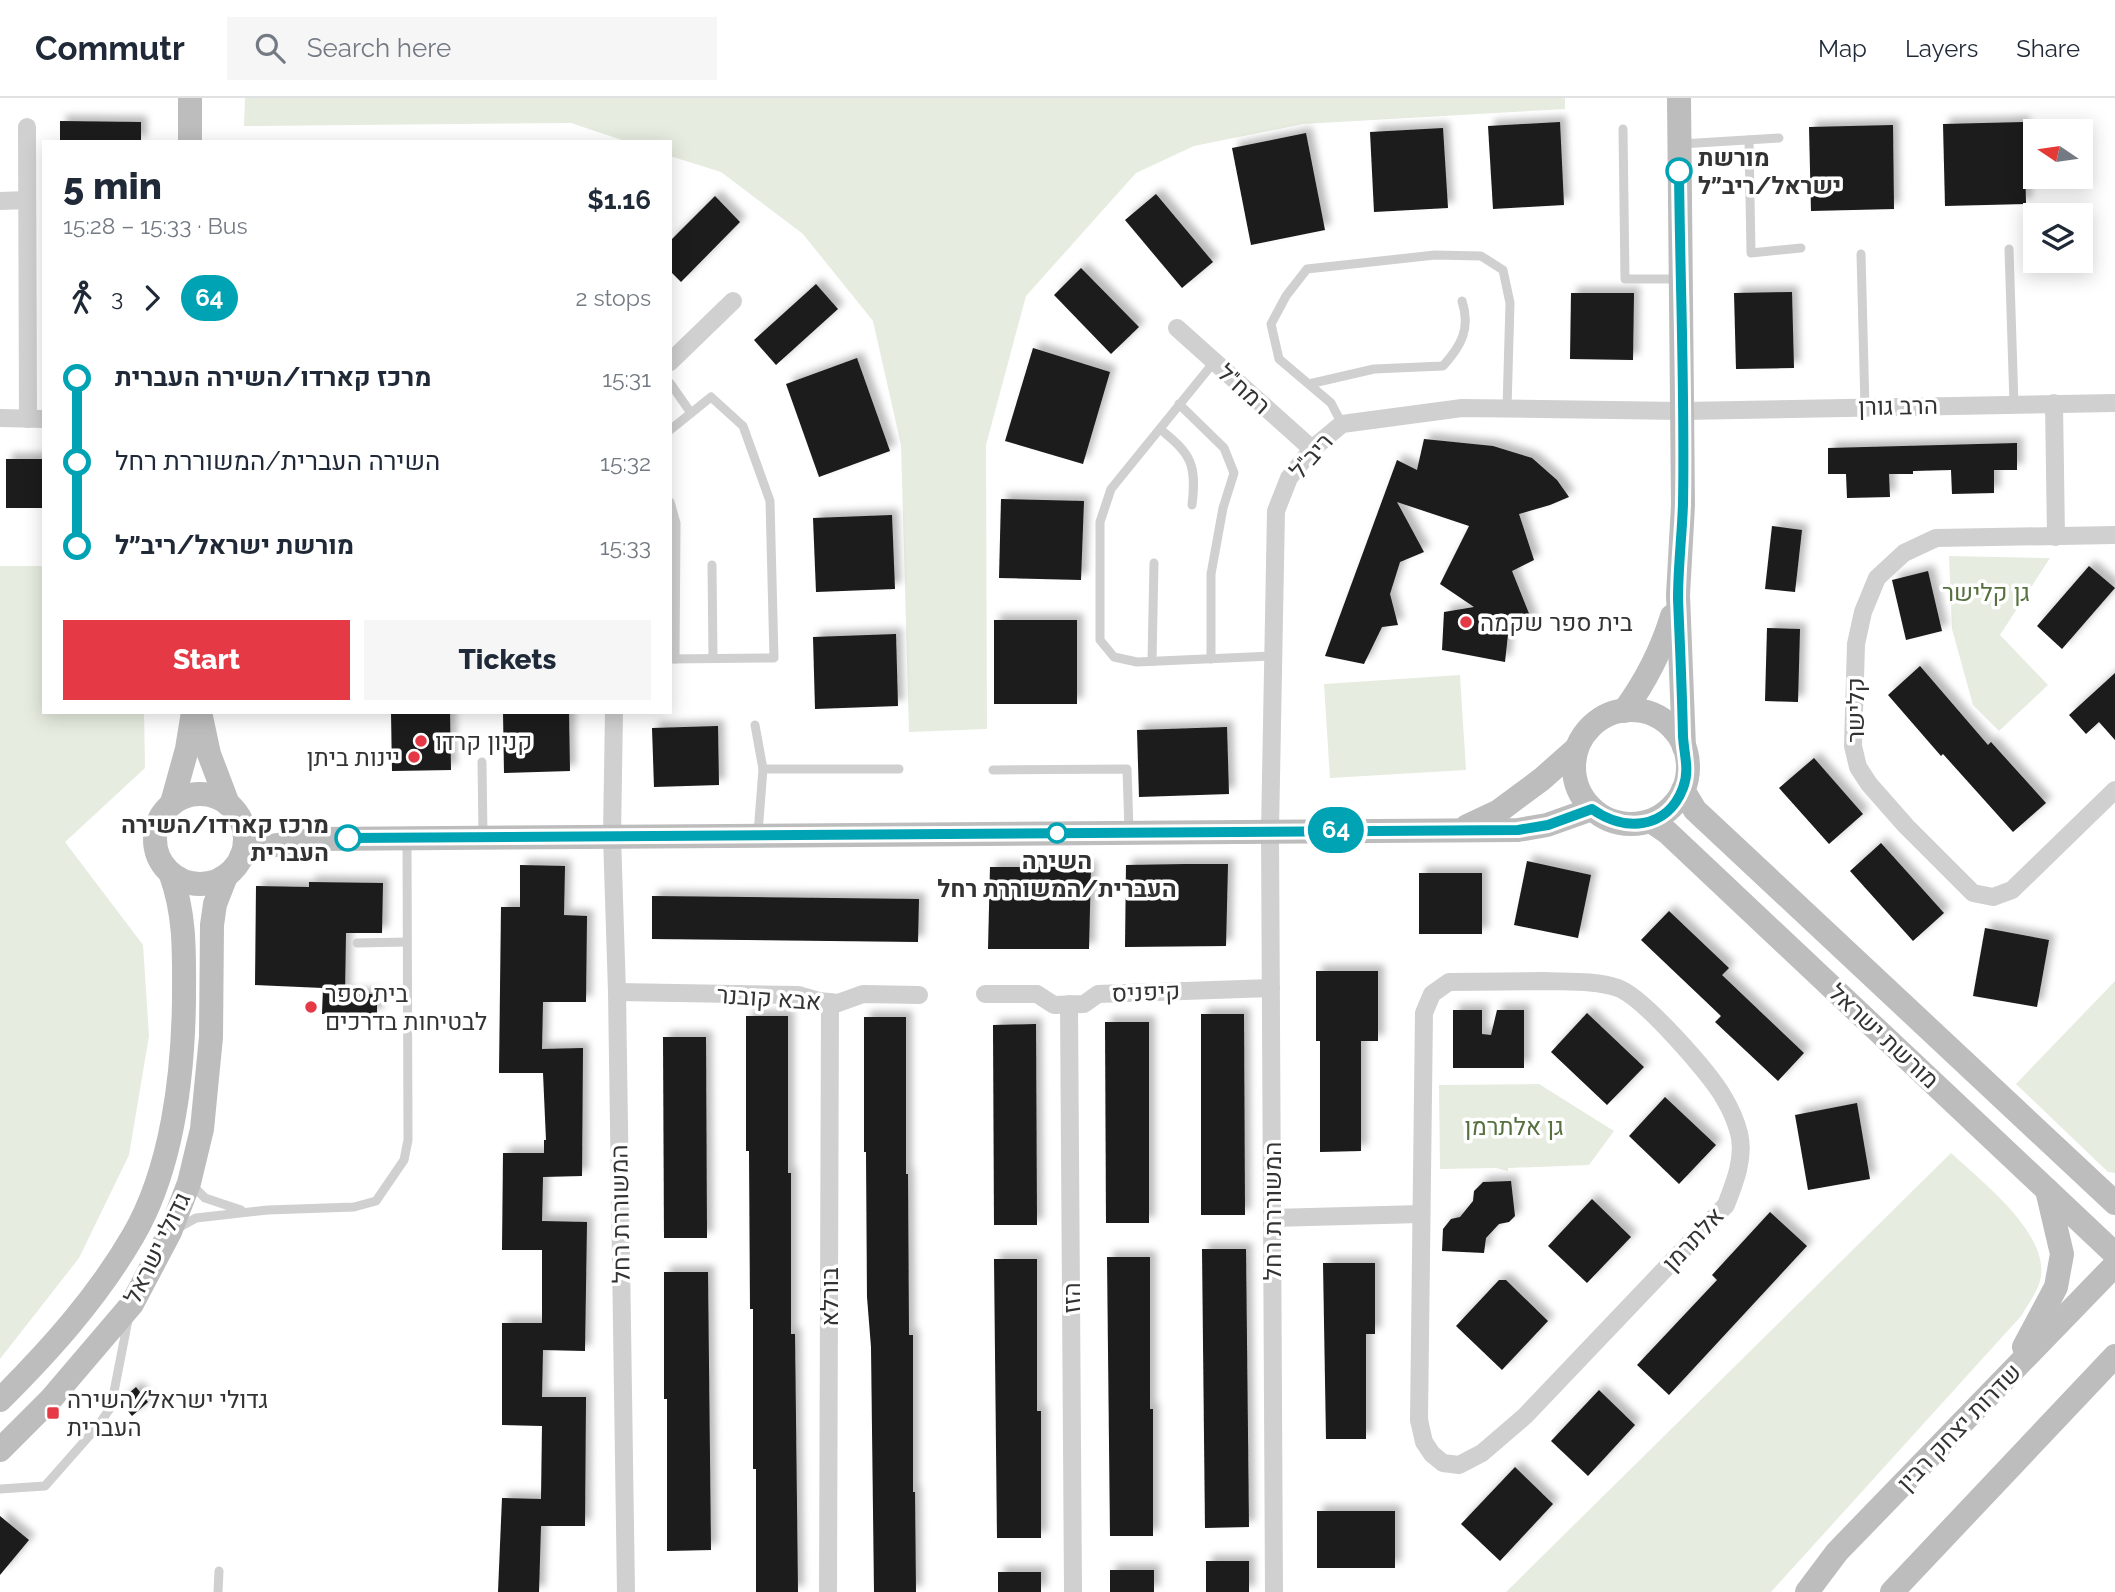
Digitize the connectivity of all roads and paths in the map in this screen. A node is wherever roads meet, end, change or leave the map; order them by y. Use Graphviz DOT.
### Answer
graph roads {
  1 [pos="190,98"];
  2 [pos="1679,98"];
  3 [pos="27,127"];
  4 [pos="1623,130"];
  5 [pos="1779,138"];
  6 [pos="190,140"];
  7 [pos="1749,140"];
  8 [pos="1679,144"];
  9 [pos="27,200"];
  10 [pos="0,201"];
  11 [pos="1801,248"];
  12 [pos="2009,249"];
  13 [pos="1861,254"];
  14 [pos="1681,278"];
  15 [pos="733,301"];
  16 [pos="1462,301"];
  17 [pos="1177,328"];
  18 [pos="672,360"];
  19 [pos="1214,362"];
  20 [pos="1309,384"];
  21 [pos="672,386"];
  22 [pos="2054,403"];
  23 [pos="2115,403"];
  24 [pos="1180,404"];
  25 [pos="2014,404"];
  26 [pos="1865,407"];
  27 [pos="1507,408"];
  28 [pos="1682,411"];
  29 [pos="691,413"];
  30 [pos="0,418"];
  31 [pos="36,419"];
  32 [pos="1342,424"];
  33 [pos="672,428"];
  34 [pos="1160,429"];
  35 [pos="1311,449"];
  36 [pos="1192,505"];
  37 [pos="672,509"];
  38 [pos="2115,536"];
  39 [pos="2056,537"];
  40 [pos="1154,563"];
  41 [pos="712,565"];
  42 [pos="1678,595"];
  43 [pos="1273,656"];
  44 [pos="713,658"];
  45 [pos="673,659"];
  46 [pos="1212,659"];
  47 [pos="1152,661"];
  48 [pos="1623,711"];
  49 [pos="193,714"];
  50 [pos="200,714"];
  51 [pos="614,714"];
  52 [pos="755,725"];
  53 [pos="1684,747"];
  54 [pos="1577,748"];
  55 [pos="482,762"];
  56 [pos="763,769"];
  57 [pos="898,769"];
  58 [pos="993,770"];
  59 [pos="1683,790"];
  60 [pos="2115,790"];
  61 [pos="172,803"];
  62 [pos="233,809"];
  63 [pos="1592,809"];
  64 [pos="1651,821"];
  65 [pos="1461,830"];
  66 [pos="1270,831"];
  67 [pos="1129,832"];
  68 [pos="758,835"];
  69 [pos="612,836"];
  70 [pos="483,837"];
  71 [pos="407,838"];
  72 [pos="316,839"];
  73 [pos="234,866"];
  74 [pos="171,875"];
  75 [pos="407,942"];
  76 [pos="357,943"];
  77 [pos="1271,988"];
  78 [pos="617,992"];
  79 [pos="985,994"];
  80 [pos="919,995"];
  81 [pos="831,1002"];
  82 [pos="1069,1004"];
  83 [pos="2090,1180"];
  84 [pos="189,1182"];
  85 [pos="2115,1185"];
  86 [pos="2048,1190"];
  87 [pos="2115,1203"];
  88 [pos="246,1212"];
  89 [pos="1421,1214"];
  90 [pos="1272,1218"];
  91 [pos="170,1232"];
  92 [pos="2115,1254"];
  93 [pos="2115,1265"];
  94 [pos="132,1304"];
  95 [pos="2115,1356"];
  96 [pos="2010,1374"];
  97 [pos="0,1400"];
  98 [pos="0,1450"];
  99 [pos="0,1489"];
  100 [pos="219,1571"];
  101 [pos="218,1592"];
  102 [pos="626,1592"];
  103 [pos="828,1592"];
  104 [pos="1073,1592"];
  105 [pos="1274,1592"];
  106 [pos="1807,1592"];
  107 [pos="1892,1592"];
  1 -- 6 [label="street"];
  2 -- 8 [label="street"];
  3 -- 9 [label="street"];
  4 -- 14 [label="lane"];
  5 -- 7 [label="lane"];
  7 -- 8 [label="lane"];
  7 -- 11 [label="lane"];
  8 -- 14 [label="street"];
  9 -- 10 [label="street"];
  9 -- 31 [label="street"];
  12 -- 25 [label="lane"];
  13 -- 26 [label="lane"];
  14 -- 28 [label="street"];
  15 -- 18 [label="street"];
  16 -- 20 [label="lane"];
  17 -- 19 [label="street, רמח\"ל"];
  19 -- 24 [label="lane"];
  19 -- 35 [label="street, רמח\"ל"];
  20 -- 27 [label="lane"];
  20 -- 32 [label="lane"];
  21 -- 29 [label="lane"];
  22 -- 23 [label="street, הרב גורן"];
  22 -- 25 [label="street, הרב גורן"];
  22 -- 39 [label="street"];
  24 -- 34 [label="lane"];
  24 -- 46 [label="lane"];
  25 -- 26 [label="street, הרב גורן"];
  26 -- 28 [label="street, הרב גורן"];
  27 -- 28 [label="street, ריב\"ל"];
  27 -- 32 [label="street, ריב\"ל"];
  28 -- 42 [label="street"];
  29 -- 33 [label="lane"];
  29 -- 44 [label="lane"];
  30 -- 31 [label="street"];
  32 -- 35 [label="street, ריב\"ל"];
  34 -- 36 [label="lane"];
  34 -- 47 [label="lane"];
  35 -- 43 [label="street, ריב\"ל"];
  37 -- 45 [label="lane"];
  38 -- 39 [label="street, קלישר"];
  39 -- 60 [label="street, קלישר"];
  40 -- 47 [label="lane"];
  41 -- 44 [label="lane"];
  42 -- 48 [label="street"];
  42 -- 53 [label="street"];
  43 -- 46 [label="lane"];
  43 -- 66 [label="street, ריב\"ל"];
  44 -- 45 [label="lane"];
  46 -- 47 [label="lane"];
  48 -- 53 [label="street"];
  48 -- 54 [label="street"];
  49 -- 61 [label="street"];
  50 -- 62 [label="street"];
  51 -- 69 [label="street, המשוררת רחל"];
  52 -- 56 [label="lane"];
  53 -- 59 [label="street"];
  54 -- 63 [label="street"];
  54 -- 65 [label="street"];
  55 -- 70 [label="lane"];
  56 -- 57 [label="lane"];
  56 -- 68 [label="lane"];
  58 -- 67 [label="lane"];
  59 -- 64 [label="street"];
  59 -- 83 [label="street, מורשת ישראל"];
  61 -- 62 [label="street"];
  61 -- 74 [label="street"];
  62 -- 72 [label="street"];
  62 -- 73 [label="street"];
  63 -- 64 [label="street"];
  63 -- 65 [label="street"];
  64 -- 86 [label="street, מורשת ישראל"];
  65 -- 66 [label="street"];
  66 -- 67 [label="street"];
  66 -- 77 [label="street, המשוררת רחל"];
  67 -- 68 [label="street"];
  68 -- 69 [label="street"];
  69 -- 70 [label="street"];
  69 -- 78 [label="street, המשוררת רחל"];
  70 -- 71 [label="street"];
  71 -- 72 [label="street"];
  71 -- 75 [label="lane"];
  72 -- 73 [label="street"];
  73 -- 74 [label="street"];
  73 -- 84 [label="street, גדולי ישראל"];
  74 -- 97 [label="street, גדולי ישראל"];
  75 -- 76 [label="lane"];
  75 -- 88 [label="lane"];
  77 -- 82 [label="street, קיפניס"];
  77 -- 90 [label="street, המשוררת רחל"];
  78 -- 81 [label="street, אבא קובנר"];
  78 -- 102 [label="street, המשוררת רחל"];
  79 -- 82 [label="street"];
  80 -- 81 [label="street, אבא קובנר"];
  81 -- 103 [label="street, בורלא"];
  82 -- 104 [label="street, הזז"];
  83 -- 85 [label="street"];
  83 -- 87 [label="street, מורשת ישראל"];
  84 -- 88 [label="lane"];
  84 -- 91 [label="street, גדולי ישראל"];
  86 -- 92 [label="street, מורשת ישראל"];
  86 -- 96 [label="street"];
  88 -- 91 [label="lane"];
  89 -- 89 [label="street, אלתרמן"];
  89 -- 90 [label="street"];
  90 -- 105 [label="street, המשוררת רחל"];
  91 -- 94 [label="street, גדולי ישראל"];
  93 -- 96 [label="street, שדרות יצחק רבין"];
  94 -- 98 [label="street, גדולי ישראל"];
  94 -- 99 [label="lane"];
  95 -- 107 [label="street"];
  96 -- 106 [label="street, שדרות יצחק רבין"];
  100 -- 101 [label="lane"];
}
